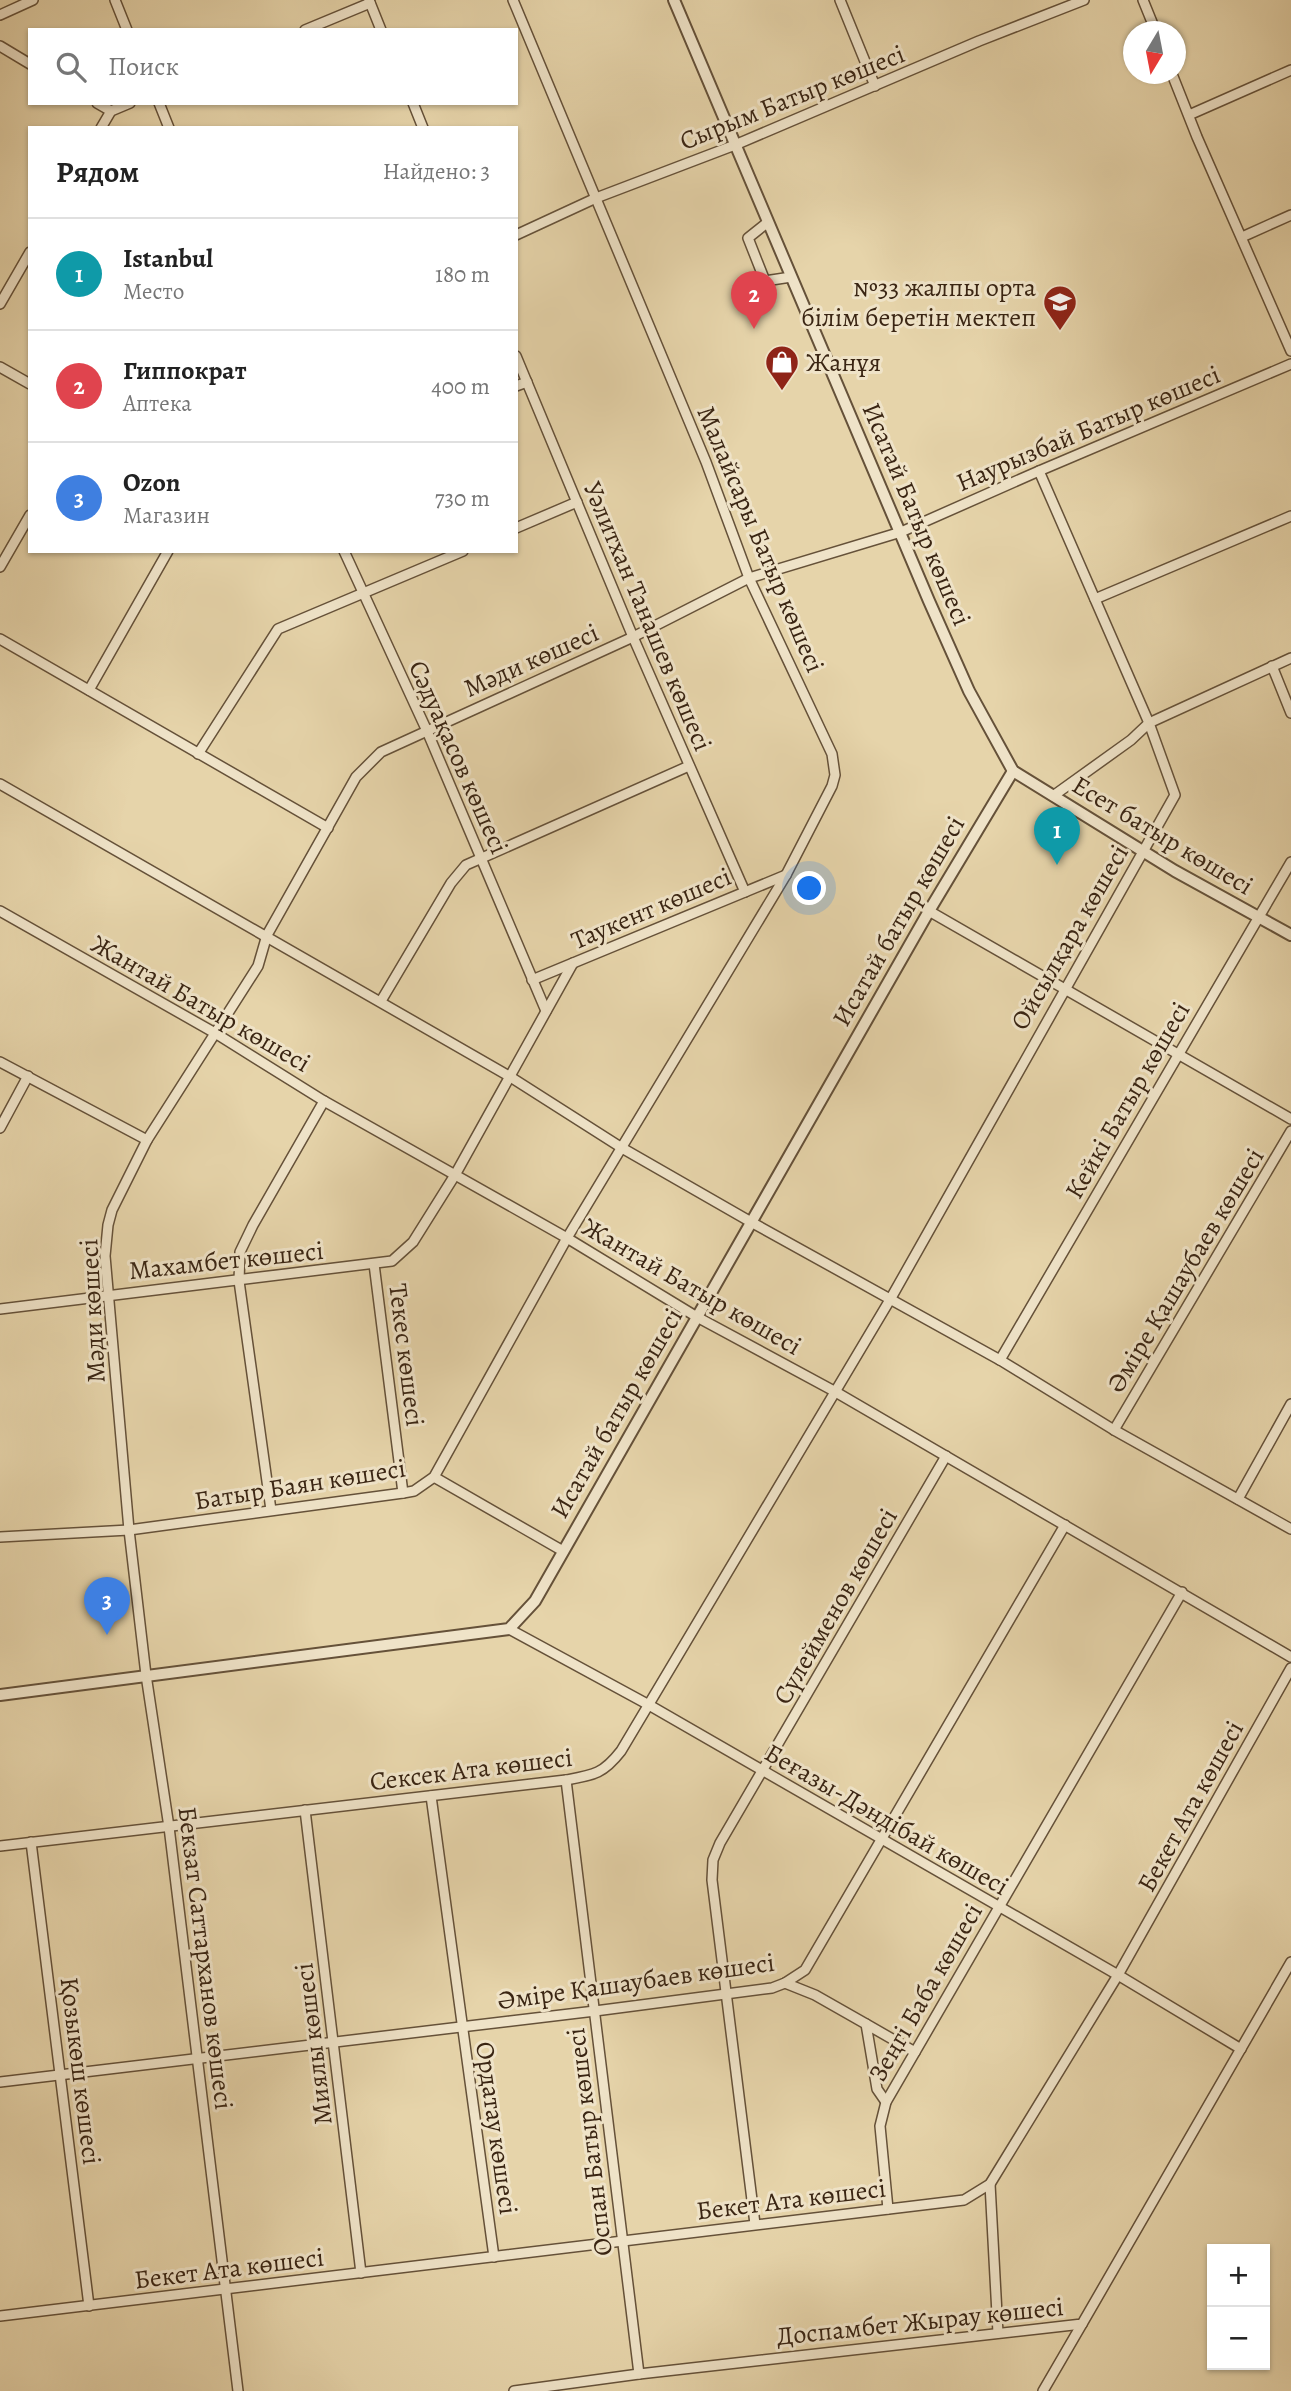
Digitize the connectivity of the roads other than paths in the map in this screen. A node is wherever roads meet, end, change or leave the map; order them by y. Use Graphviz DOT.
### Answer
graph roads {
  1 [pos="33,0"];
  2 [pos="115,0"];
  3 [pos="513,0"];
  4 [pos="674,0"];
  5 [pos="840,0"];
  6 [pos="1084,0"];
  7 [pos="1143,0"];
  8 [pos="369,1"];
  9 [pos="0,15"];
  10 [pos="1152,21"];
  11 [pos="126,28"];
  12 [pos="309,28"];
  13 [pos="380,28"];
  14 [pos="0,46"];
  15 [pos="28,63"];
  16 [pos="1291,70"];
  17 [pos="1176,84"];
  18 [pos="875,86"];
  19 [pos="100,105"];
  20 [pos="125,105"];
  21 [pos="160,105"];
  22 [pos="414,105"];
  23 [pos="111,111"];
  24 [pos="1189,115"];
  25 [pos="102,126"];
  26 [pos="168,126"];
  27 [pos="419,126"];
  28 [pos="735,145"];
  29 [pos="596,198"];
  30 [pos="1291,215"];
  31 [pos="768,222"];
  32 [pos="518,234"];
  33 [pos="1242,237"];
  34 [pos="28,255"];
  35 [pos="792,277"];
  36 [pos="0,304"];
  37 [pos="1291,351"];
  38 [pos="518,361"];
  39 [pos="1291,364"];
  40 [pos="0,367"];
  41 [pos="527,382"];
  42 [pos="28,383"];
  43 [pos="518,385"];
  44 [pos="1039,471"];
  45 [pos="577,502"];
  46 [pos="1291,516"];
  47 [pos="28,518"];
  48 [pos="518,527"];
  49 [pos="901,532"];
  50 [pos="167,553"];
  51 [pos="345,553"];
  52 [pos="458,553"];
  53 [pos="0,566"];
  54 [pos="749,578"];
  55 [pos="363,594"];
  56 [pos="1095,599"];
  57 [pos="634,637"];
  58 [pos="0,639"];
  59 [pos="1291,658"];
  60 [pos="1272,666"];
  61 [pos="89,690"];
  62 [pos="1291,713"];
  63 [pos="1149,723"];
  64 [pos="427,731"];
  65 [pos="198,754"];
  66 [pos="690,766"];
  67 [pos="1013,771"];
  68 [pos="0,784"];
  69 [pos="1053,796"];
  70 [pos="328,828"];
  71 [pos="1142,851"];
  72 [pos="480,858"];
  73 [pos="1291,862"];
  74 [pos="786,875"];
  75 [pos="745,891"];
  76 [pos="0,911"];
  77 [pos="929,911"];
  78 [pos="1258,917"];
  79 [pos="267,935"];
  80 [pos="1291,935"];
  81 [pos="573,963"];
  82 [pos="532,981"];
  83 [pos="1064,989"];
  84 [pos="381,1001"];
  85 [pos="546,1011"];
  86 [pos="215,1033"];
  87 [pos="1177,1055"];
  88 [pos="0,1062"];
  89 [pos="28,1076"];
  90 [pos="509,1076"];
  91 [pos="324,1101"];
  92 [pos="1291,1119"];
  93 [pos="0,1128"];
  94 [pos="1291,1130"];
  95 [pos="147,1140"];
  96 [pos="622,1148"];
  97 [pos="455,1175"];
  98 [pos="751,1222"];
  99 [pos="567,1238"];
  100 [pos="374,1264"];
  101 [pos="239,1280"];
  102 [pos="109,1294"];
  103 [pos="891,1297"];
  104 [pos="0,1308"];
  105 [pos="697,1317"];
  106 [pos="1000,1360"];
  107 [pos="834,1391"];
  108 [pos="1291,1404"];
  109 [pos="1115,1430"];
  110 [pos="946,1456"];
  111 [pos="434,1477"];
  112 [pos="402,1493"];
  113 [pos="1238,1499"];
  114 [pos="271,1510"];
  115 [pos="1065,1525"];
  116 [pos="1291,1529"];
  117 [pos="129,1530"];
  118 [pos="0,1537"];
  119 [pos="563,1551"];
  120 [pos="1182,1592"];
  121 [pos="509,1629"];
  122 [pos="1291,1657"];
  123 [pos="1291,1668"];
  124 [pos="146,1675"];
  125 [pos="0,1695"];
  126 [pos="649,1705"];
  127 [pos="763,1772"];
  128 [pos="566,1780"];
  129 [pos="431,1796"];
  130 [pos="305,1810"];
  131 [pos="169,1827"];
  132 [pos="882,1840"];
  133 [pos="31,1842"];
  134 [pos="0,1846"];
  135 [pos="998,1908"];
  136 [pos="1291,1962"];
  137 [pos="1118,1975"];
  138 [pos="785,1983"];
  139 [pos="727,1994"];
  140 [pos="595,2011"];
  141 [pos="866,2024"];
  142 [pos="463,2027"];
  143 [pos="334,2042"];
  144 [pos="1241,2049"];
  145 [pos="915,2052"];
  146 [pos="197,2058"];
  147 [pos="61,2074"];
  148 [pos="0,2082"];
  149 [pos="886,2102"];
  150 [pos="990,2185"];
  151 [pos="888,2209"];
  152 [pos="755,2224"];
  153 [pos="622,2241"];
  154 [pos="494,2257"];
  155 [pos="361,2273"];
  156 [pos="226,2290"];
  157 [pos="89,2306"];
  158 [pos="0,2316"];
  159 [pos="1082,2324"];
  160 [pos="998,2333"];
  161 [pos="639,2374"];
  162 [pos="238,2391"];
  163 [pos="514,2391"];
  164 [pos="1043,2391"];
  1 -- 9 [label="street"];
  2 -- 11 [label="street"];
  3 -- 29 [label="street, Малайсары Батыр көшесі"];
  4 -- 28 [label="street, Исатай Батыр көшесі"];
  5 -- 18 [label="street"];
  6 -- 18 [label="street, Сырым Батыр көшесі"];
  7 -- 10 [label="street"];
  8 -- 12 [label="street"];
  8 -- 13 [label="street"];
  14 -- 15 [label="street"];
  16 -- 24 [label="street"];
  17 -- 24 [label="street"];
  18 -- 28 [label="street, Сырым Батыр көшесі"];
  19 -- 23 [label="street"];
  20 -- 23 [label="street"];
  21 -- 26 [label="street"];
  22 -- 27 [label="street"];
  23 -- 25 [label="street"];
  24 -- 33 [label="street"];
  28 -- 29 [label="street, Сырым Батыр көшесі"];
  28 -- 31 [label="street, Исатай Батыр көшесі"];
  29 -- 32 [label="street, Сырым Батыр көшесі"];
  29 -- 54 [label="street, Малайсары Батыр көшесі"];
  30 -- 33 [label="street"];
  31 -- 35 [label="street, Исатай Батыр көшесі"];
  31 -- 35 [label="street"];
  33 -- 37 [label="street"];
  34 -- 36 [label="street"];
  35 -- 49 [label="street, Исатай Батыр көшесі"];
  38 -- 41 [label="street, Уәлитхан Танашев көшесі"];
  39 -- 44 [label="street, Наурызбай Батыр көшесі"];
  40 -- 42 [label="street"];
  41 -- 43 [label="street"];
  41 -- 45 [label="street, Уәлитхан Танашев көшесі"];
  44 -- 49 [label="street, Наурызбай Батыр көшесі"];
  44 -- 56 [label="street, Ойсылқара көшесі"];
  45 -- 48 [label="street"];
  45 -- 57 [label="street, Уәлитхан Танашев көшесі"];
  46 -- 56 [label="street"];
  47 -- 53 [label="street"];
  49 -- 54 [label="street, Мәди көшесі"];
  49 -- 67 [label="street, Исатай Батыр көшесі"];
  50 -- 61 [label="street"];
  51 -- 55 [label="street, Сәдуақасов көшесі"];
  52 -- 55 [label="street"];
  54 -- 57 [label="street, Мәди көшесі"];
  54 -- 74 [label="street, Малайсары Батыр көшесі"];
  55 -- 64 [label="street, Сәдуақасов көшесі"];
  55 -- 65 [label="street"];
  56 -- 63 [label="street, Ойсылқара көшесі"];
  57 -- 64 [label="street, Мәди көшесі"];
  57 -- 66 [label="street, Уәлитхан Танашев көшесі"];
  58 -- 61 [label="street"];
  59 -- 60 [label="street"];
  60 -- 62 [label="street"];
  60 -- 63 [label="street"];
  61 -- 65 [label="street"];
  63 -- 69 [label="street"];
  63 -- 71 [label="street, Ойсылқара көшесі"];
  64 -- 70 [label="street, Мәди көшесі"];
  64 -- 72 [label="street, Сәдуақасов көшесі"];
  65 -- 70 [label="street"];
  66 -- 72 [label="street"];
  66 -- 75 [label="street, Уәлитхан Танашев көшесі"];
  67 -- 69 [label="street, Есет батыр көшесі"];
  67 -- 77 [label="street, Исатай батыр көшесі"];
  68 -- 79 [label="street"];
  69 -- 71 [label="street, Есет батыр көшесі"];
  70 -- 79 [label="street, Мәди көшесі"];
  71 -- 78 [label="street, Есет батыр көшесі"];
  71 -- 83 [label="street, Ойсылқара көшесі"];
  72 -- 82 [label="street, Сәдуақасов көшесі"];
  72 -- 84 [label="street"];
  73 -- 78 [label="street, Кейкі Батыр көшесі"];
  74 -- 75 [label="street, Таукент көшесі"];
  74 -- 96 [label="street, Малайсары Батыр көшесі"];
  75 -- 81 [label="street, Таукент көшесі"];
  76 -- 86 [label="street, Жантай Батыр көшесі"];
  77 -- 83 [label="street"];
  77 -- 98 [label="street, Исатай батыр көшесі"];
  78 -- 80 [label="street, Есет батыр көшесі"];
  78 -- 87 [label="street, Кейкі Батыр көшесі"];
  79 -- 84 [label="street"];
  79 -- 86 [label="street, Мәди көшесі"];
  81 -- 82 [label="street, Таукент көшесі"];
  81 -- 85 [label="street, Махамбет көшесі"];
  82 -- 85 [label="street, Сәдуақасов көшесі"];
  83 -- 87 [label="street"];
  83 -- 103 [label="street, Ойсылқара көшесі"];
  84 -- 90 [label="street"];
  85 -- 90 [label="street, Махамбет көшесі"];
  86 -- 91 [label="street, Жантай Батыр көшесі"];
  86 -- 95 [label="street, Мәди көшесі"];
  87 -- 92 [label="street"];
  87 -- 106 [label="street, Кейкі Батыр көшесі"];
  88 -- 89 [label="street"];
  89 -- 93 [label="street"];
  89 -- 95 [label="street"];
  90 -- 96 [label="street"];
  90 -- 97 [label="street, Махамбет көшесі"];
  91 -- 97 [label="street, Жантай Батыр көшесі"];
  91 -- 101 [label="street"];
  94 -- 109 [label="street, Әміре Қашаубаев көшесі"];
  95 -- 102 [label="street, Мәди көшесі"];
  96 -- 98 [label="street"];
  96 -- 99 [label="street, Батыр Баян көшесі"];
  97 -- 99 [label="street, Жантай Батыр көшесі"];
  97 -- 100 [label="street, Махамбет көшесі"];
  98 -- 103 [label="street"];
  98 -- 105 [label="street, Исатай батыр көшесі"];
  99 -- 105 [label="street, Жантай Батыр көшесі"];
  99 -- 111 [label="street, Батыр Баян көшесі"];
  100 -- 101 [label="street, Махамбет көшесі"];
  100 -- 112 [label="street, Текес көшесі"];
  101 -- 102 [label="street, Махамбет көшесі"];
  101 -- 114 [label="street"];
  102 -- 104 [label="street, Махамбет көшесі"];
  102 -- 117 [label="street, Мәди көшесі"];
  103 -- 106 [label="street"];
  103 -- 107 [label="street, Сексек Ата көшесі"];
  105 -- 107 [label="street, Жантай Батыр көшесі"];
  105 -- 119 [label="street, Исатай батыр көшесі"];
  106 -- 109 [label="street"];
  107 -- 110 [label="street, Жантай Батыр көшесі"];
  107 -- 126 [label="street, Сексек Ата көшесі"];
  108 -- 113 [label="street"];
  109 -- 113 [label="street"];
  110 -- 115 [label="street, Жантай Батыр көшесі"];
  110 -- 127 [label="street, Сүлейменов көшесі"];
  111 -- 112 [label="street, Батыр Баян көшесі"];
  111 -- 119 [label="street"];
  112 -- 114 [label="street, Батыр Баян көшесі"];
  113 -- 116 [label="street"];
  114 -- 117 [label="street, Батыр Баян көшесі"];
  115 -- 120 [label="street, Жантай Батыр көшесі"];
  115 -- 132 [label="street, Әміре Қашаубаев көшесі"];
  117 -- 118 [label="street, Батыр Баян көшесі"];
  117 -- 124 [label="street, Бекзат Саттарханов көшесі"];
  119 -- 121 [label="street, Исатай батыр көшесі"];
  120 -- 122 [label="street, Жантай Батыр көшесі"];
  120 -- 135 [label="street, Зеңгі Баба көшесі"];
  121 -- 124 [label="street"];
  121 -- 126 [label="street, Беғазы-Дәндібай көшесі"];
  123 -- 137 [label="street, Бекет Ата көшесі"];
  124 -- 125 [label="street"];
  124 -- 131 [label="street, Бекзат Саттарханов көшесі"];
  126 -- 127 [label="street, Беғазы-Дәндібай көшесі"];
  126 -- 128 [label="street, Сексек Ата көшесі"];
  127 -- 132 [label="street, Беғазы-Дәндібай көшесі"];
  127 -- 139 [label="street, Сүлейменов көшесі"];
  128 -- 129 [label="street, Сексек Ата көшесі"];
  128 -- 140 [label="street, Оспан Батыр көшесі"];
  129 -- 130 [label="street, Сексек Ата көшесі"];
  129 -- 142 [label="street, Ордатау көшесі"];
  130 -- 131 [label="street, Сексек Ата көшесі"];
  130 -- 143 [label="street, Миялы көшесі"];
  131 -- 133 [label="street, Сексек Ата көшесі"];
  131 -- 146 [label="street, Бекзат Саттарханов көшесі"];
  132 -- 135 [label="street, Беғазы-Дәндібай көшесі"];
  132 -- 138 [label="street, Әміре Қашаубаев көшесі"];
  133 -- 134 [label="street, Сексек Ата көшесі"];
  133 -- 147 [label="street, Қозыкөш көшесі"];
  135 -- 137 [label="street, Беғазы-Дәндібай көшесі"];
  135 -- 145 [label="street, Зеңгі Баба көшесі"];
  136 -- 144 [label="street, Доспамбет Жырау көшесі"];
  137 -- 144 [label="street, Беғазы-Дәндібай көшесі"];
  137 -- 150 [label="street, Бекет Ата көшесі"];
  138 -- 139 [label="street, Әміре Қашаубаев көшесі"];
  138 -- 141 [label="street"];
  139 -- 140 [label="street, Әміре Қашаубаев көшесі"];
  139 -- 152 [label="street, Сүлейменов көшесі"];
  140 -- 142 [label="street, Әміре Қашаубаев көшесі"];
  140 -- 153 [label="street, Оспан Батыр көшесі"];
  141 -- 145 [label="street"];
  141 -- 149 [label="street"];
  142 -- 143 [label="street, Әміре Қашаубаев көшесі"];
  142 -- 154 [label="street, Ордатау көшесі"];
  143 -- 146 [label="street, Әміре Қашаубаев көшесі"];
  143 -- 155 [label="street, Миялы көшесі"];
  144 -- 159 [label="street, Доспамбет Жырау көшесі"];
  145 -- 149 [label="street, Зеңгі Баба көшесі"];
  146 -- 147 [label="street, Әміре Қашаубаев көшесі"];
  146 -- 156 [label="street, Бекзат Саттарханов көшесі"];
  147 -- 148 [label="street, Әміре Қашаубаев көшесі"];
  147 -- 157 [label="street, Қозыкөш көшесі"];
  149 -- 151 [label="street, Зеңгі Баба көшесі"];
  150 -- 151 [label="street, Бекет Ата көшесі"];
  150 -- 160 [label="street"];
  151 -- 152 [label="street, Бекет Ата көшесі"];
  152 -- 153 [label="street, Бекет Ата көшесі"];
  153 -- 154 [label="street, Бекет Ата көшесі"];
  153 -- 161 [label="street, Оспан Батыр көшесі"];
  154 -- 155 [label="street, Бекет Ата көшесі"];
  155 -- 156 [label="street, Бекет Ата көшесі"];
  156 -- 157 [label="street, Бекет Ата көшесі"];
  156 -- 162 [label="street, Бекзат Саттарханов көшесі"];
  157 -- 158 [label="street, Бекет Ата көшесі"];
  159 -- 160 [label="street, Доспамбет Жырау көшесі"];
  159 -- 164 [label="street"];
  160 -- 161 [label="street, Доспамбет Жырау көшесі"];
  161 -- 163 [label="street, Доспамбет Жырау көшесі"];
}
